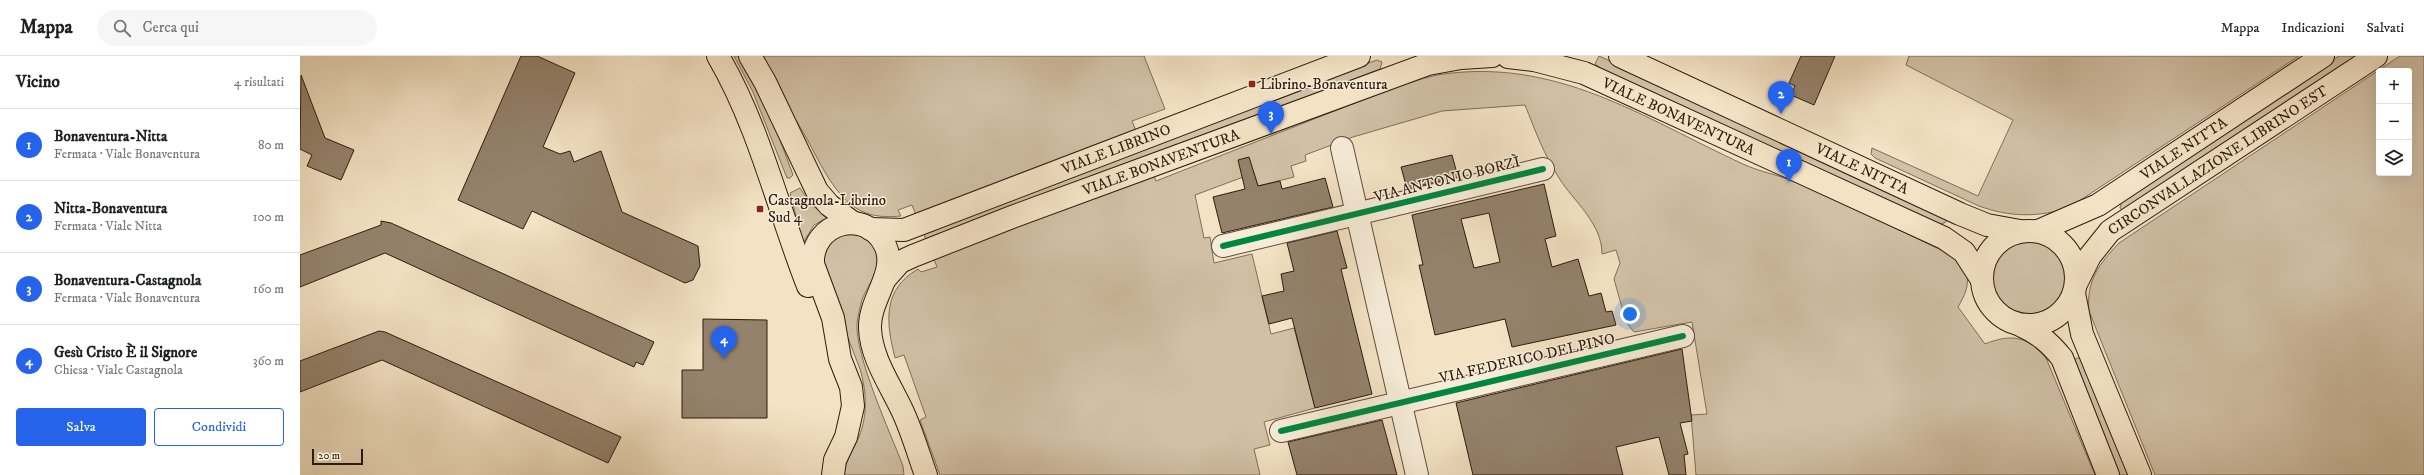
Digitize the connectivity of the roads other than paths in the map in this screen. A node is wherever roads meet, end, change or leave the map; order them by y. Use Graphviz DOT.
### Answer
graph roads {
  1 [pos="718,56"];
  2 [pos="750,56"];
  3 [pos="1359,56"];
  4 [pos="1501,56"];
  5 [pos="1620,56"];
  6 [pos="2323,56"];
  7 [pos="2376,56"];
  8 [pos="1342,148"];
  9 [pos="1543,169"];
  10 [pos="1358,215"];
  11 [pos="861,226"];
  12 [pos="2029,231"];
  13 [pos="1223,246"];
  14 [pos="886,278"];
  15 [pos="1982,280"];
  16 [pos="2075,287"];
  17 [pos="2020,324"];
  18 [pos="1683,336"];
  19 [pos="840,359"];
  20 [pos="880,366"];
  21 [pos="1400,401"];
  22 [pos="1281,430"];
  23 [pos="834,467"];
  24 [pos="818,475"];
  25 [pos="910,475"];
  26 [pos="926,475"];
  27 [pos="1417,475"];
  28 [pos="2108,475"];
  29 [pos="2140,475"];
  1 -- 19 [label="main road"];
  2 -- 11 [label="main road"];
  3 -- 11 [label="main road, VIALE LIBRINO"];
  4 -- 14 [label="main road, VIALE BONAVENTURA"];
  4 -- 15 [label="main road, VIALE BONAVENTURA"];
  5 -- 12 [label="main road, VIALE NITTA"];
  6 -- 12 [label="main road, VIALE NITTA"];
  7 -- 16 [label="main road, CIRCONVALLAZIONE LIBRINO EST"];
  8 -- 10 [label="street"];
  9 -- 10 [label="street, VIA ANTONIO BORZÌ"];
  10 -- 13 [label="street, VIA ANTONIO BORZÌ"];
  10 -- 21 [label="street"];
  11 -- 14 [label="main road"];
  11 -- 19 [label="main road, VIALE LIBRINO"];
  12 -- 15 [label="main road"];
  12 -- 16 [label="main road"];
  14 -- 20 [label="main road"];
  15 -- 17 [label="main road"];
  16 -- 17 [label="main road"];
  16 -- 29 [label="main road"];
  17 -- 28 [label="main road"];
  18 -- 21 [label="street, VIA FEDERICO DELPINO"];
  19 -- 23 [label="main road"];
  20 -- 25 [label="main road"];
  20 -- 26 [label="main road"];
  21 -- 22 [label="street, VIA FEDERICO DELPINO"];
  21 -- 27 [label="street"];
  23 -- 24 [label="main road"];
}
